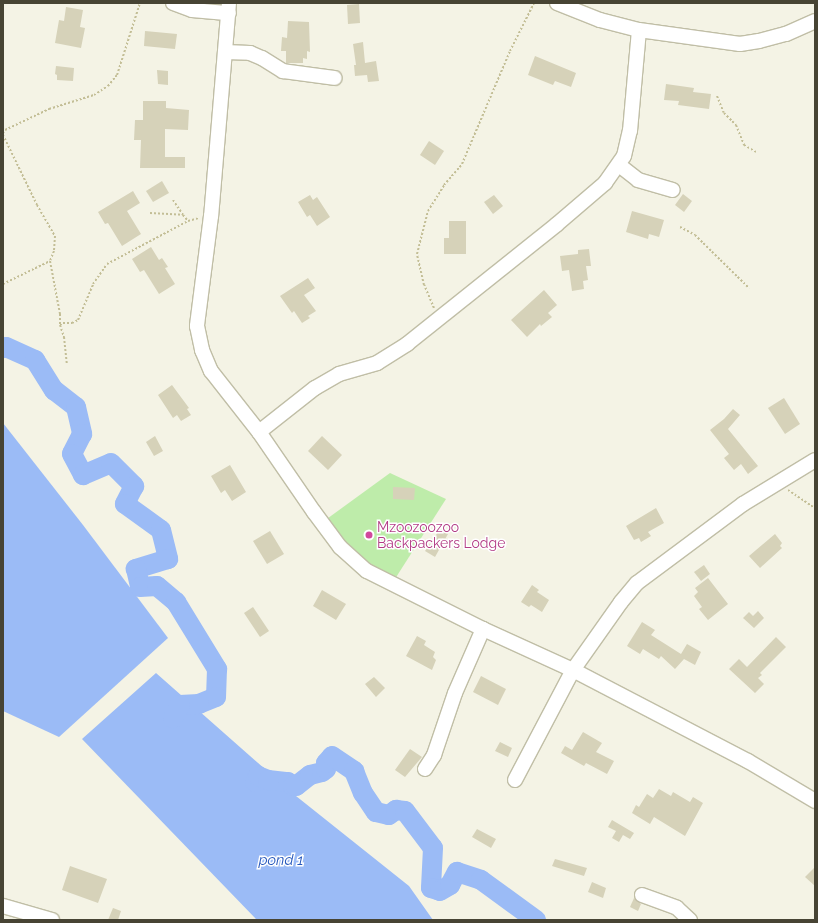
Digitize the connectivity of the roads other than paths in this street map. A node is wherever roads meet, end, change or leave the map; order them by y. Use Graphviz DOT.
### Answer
graph roads {
  1 [pos="173,3"];
  2 [pos="557,3"];
  3 [pos="229,8"];
  4 [pos="815,21"];
  5 [pos="639,30"];
  6 [pos="225,52"];
  7 [pos="335,78"];
  8 [pos="619,165"];
  9 [pos="673,190"];
  10 [pos="259,432"];
  11 [pos="815,460"];
  12 [pos="483,629"];
  13 [pos="573,670"];
  14 [pos="425,769"];
  15 [pos="515,780"];
  16 [pos="815,801"];
  17 [pos="642,894"];
  18 [pos="3,906"];
  19 [pos="52,920"];
  20 [pos="690,920"];
  1 -- 3 [label="street"];
  2 -- 5 [label="street"];
  3 -- 6 [label="street"];
  4 -- 5 [label="street"];
  5 -- 8 [label="street"];
  6 -- 7 [label="street"];
  6 -- 10 [label="street"];
  8 -- 9 [label="street"];
  8 -- 10 [label="street"];
  10 -- 12 [label="street"];
  11 -- 13 [label="street"];
  12 -- 13 [label="street"];
  12 -- 14 [label="street"];
  13 -- 15 [label="street"];
  13 -- 16 [label="street"];
  17 -- 20 [label="street"];
  18 -- 19 [label="street"];
}
